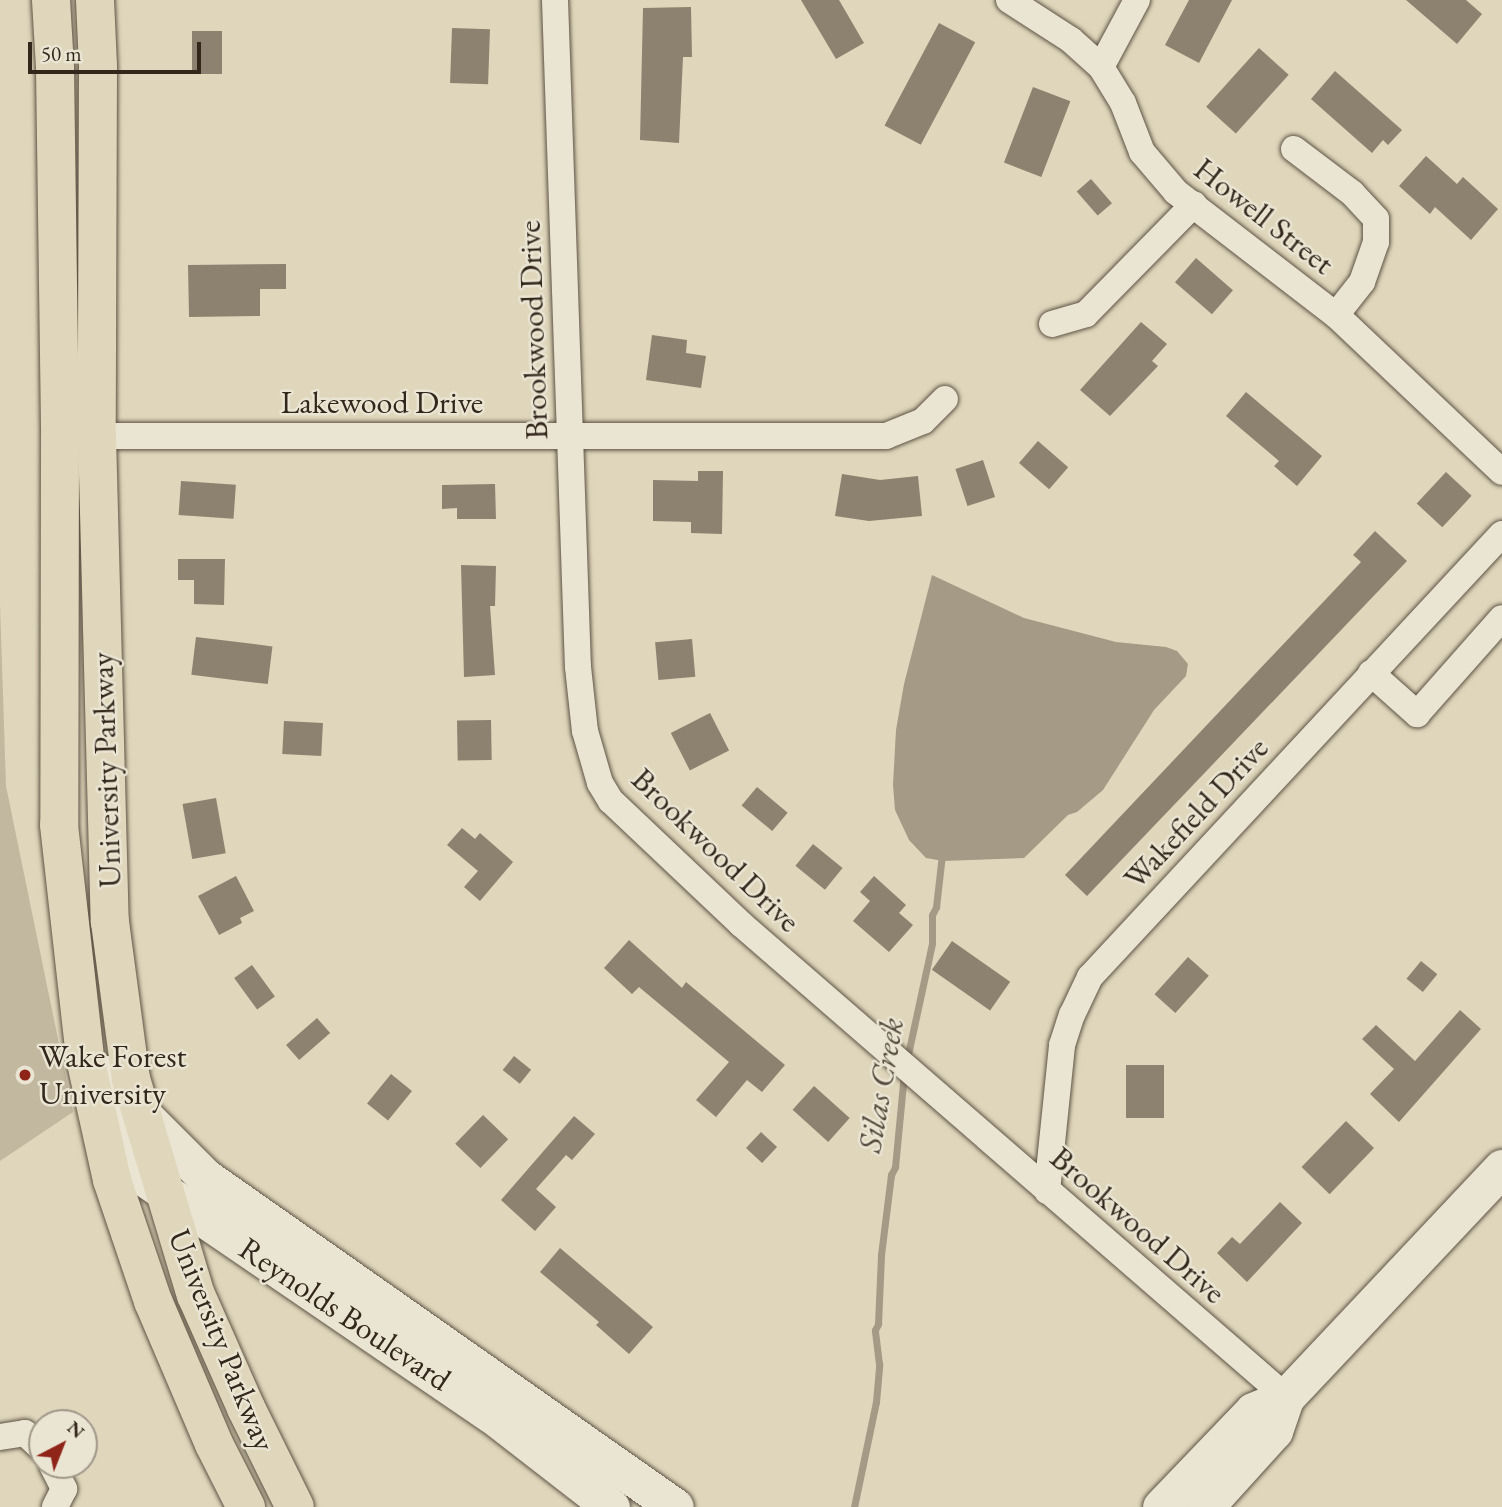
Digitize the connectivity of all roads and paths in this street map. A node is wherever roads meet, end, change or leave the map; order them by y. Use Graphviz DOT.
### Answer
graph roads {
  1 [pos="51,0"];
  2 [pos="95,0"];
  3 [pos="555,0"];
  4 [pos="1009,0"];
  5 [pos="1137,0"];
  6 [pos="1101,67"];
  7 [pos="1294,149"];
  8 [pos="1194,204"];
  9 [pos="1336,315"];
  10 [pos="1052,324"];
  11 [pos="945,399"];
  12 [pos="570,435"];
  13 [pos="78,436"];
  14 [pos="1502,472"];
  15 [pos="1502,534"];
  16 [pos="1502,618"];
  17 [pos="1371,673"];
  18 [pos="75,982"];
  19 [pos="141,1113"];
  20 [pos="1502,1168"];
  21 [pos="163,1189"];
  22 [pos="1047,1191"];
  23 [pos="1286,1397"];
  24 [pos="28,1436"];
  25 [pos="0,1437"];
  26 [pos="59,1479"];
  27 [pos="55,1507"];
  28 [pos="246,1507"];
  29 [pos="295,1507"];
  30 [pos="611,1507"];
  31 [pos="675,1507"];
  32 [pos="1161,1507"];
  33 [pos="1205,1507"];
  1 -- 13 [label="main road, University Parkway"];
  2 -- 13 [label="main road, University Parkway"];
  3 -- 12 [label="street, Brookwood Drive"];
  4 -- 6 [label="street, Howell Street"];
  5 -- 6 [label="street"];
  6 -- 8 [label="street, Howell Street"];
  7 -- 9 [label="street"];
  8 -- 9 [label="street, Howell Street"];
  8 -- 10 [label="street"];
  9 -- 14 [label="street, Howell Street"];
  11 -- 12 [label="street, Lakewood Drive"];
  12 -- 13 [label="street, Lakewood Drive"];
  12 -- 22 [label="street, Brookwood Drive"];
  13 -- 18 [label="main road, University Parkway"];
  13 -- 19 [label="main road, University Parkway"];
  15 -- 17 [label="street, Wakefield Drive"];
  16 -- 17 [label="street"];
  17 -- 22 [label="street, Wakefield Drive"];
  18 -- 21 [label="main road, Reynolds Boulevard"];
  18 -- 28 [label="main road, University Parkway"];
  19 -- 21 [label="main road, University Parkway"];
  19 -- 31 [label="main road, Reynolds Boulevard"];
  20 -- 23 [label="main road"];
  21 -- 29 [label="main road, University Parkway"];
  21 -- 30 [label="main road, Reynolds Boulevard"];
  22 -- 23 [label="street, Brookwood Drive"];
  23 -- 32 [label="main road"];
  23 -- 33 [label="main road"];
  24 -- 25 [label="street"];
  26 -- 27 [label="street"];
}
